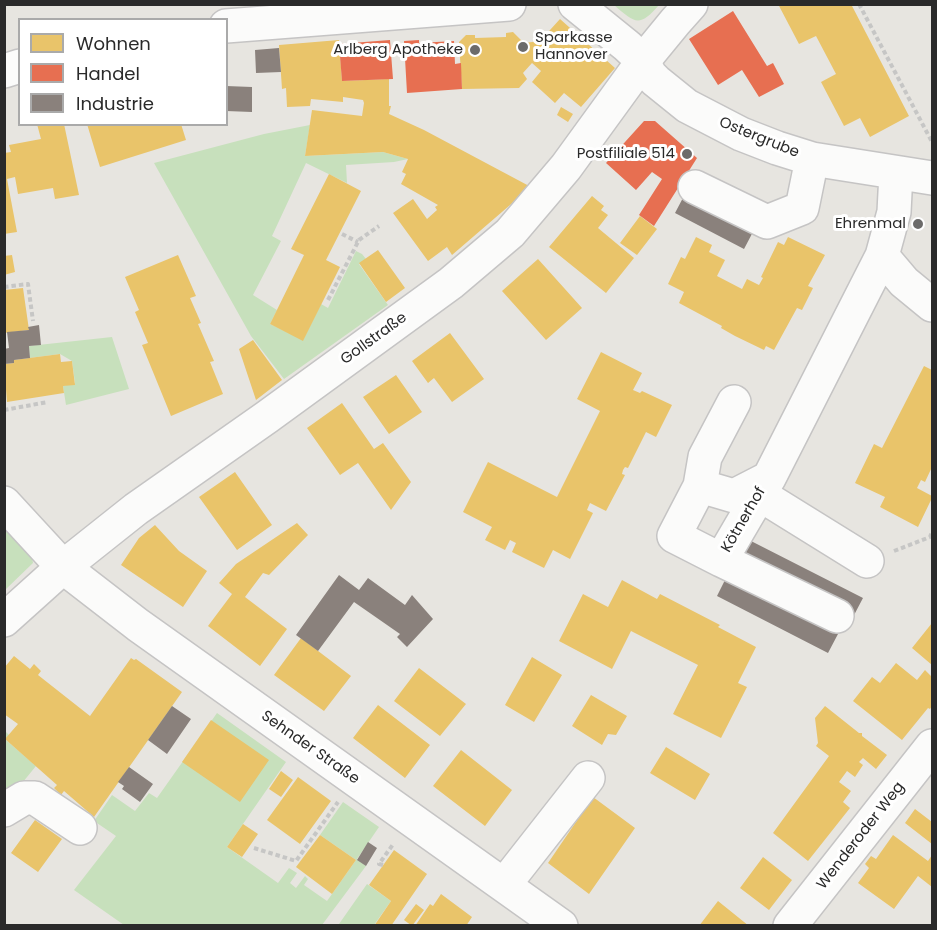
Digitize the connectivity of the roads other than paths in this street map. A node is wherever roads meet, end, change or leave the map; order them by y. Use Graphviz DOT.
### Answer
graph roads {
  1 [pos="509,4"];
  2 [pos="575,4"];
  3 [pos="691,4"];
  4 [pos="304,12"];
  5 [pos="228,26"];
  6 [pos="644,61"];
  7 [pos="812,159"];
  8 [pos="896,172"];
  9 [pos="933,178"];
  10 [pos="695,187"];
  11 [pos="882,256"];
  12 [pos="933,305"];
  13 [pos="734,402"];
  14 [pos="700,486"];
  15 [pos="764,486"];
  16 [pos="4,503"];
  17 [pos="722,560"];
  18 [pos="867,561"];
  19 [pos="63,567"];
  20 [pos="837,616"];
  21 [pos="4,620"];
  22 [pos="933,746"];
  23 [pos="588,777"];
  24 [pos="4,810"];
  25 [pos="80,828"];
  26 [pos="504,885"];
  27 [pos="561,926"];
  28 [pos="790,926"];
  1 -- 4 [label="street"];
  2 -- 6 [label="street, Ostergrube"];
  3 -- 6 [label="street, Gollstraße"];
  4 -- 5 [label="street"];
  6 -- 7 [label="street, Ostergrube"];
  6 -- 19 [label="street, Gollstraße"];
  7 -- 8 [label="street, Ostergrube"];
  7 -- 10 [label="street"];
  8 -- 9 [label="street, Ostergrube"];
  8 -- 11 [label="street, Kötnerhof"];
  11 -- 12 [label="street"];
  11 -- 15 [label="street, Kötnerhof"];
  13 -- 14 [label="street"];
  14 -- 15 [label="street, Kötnerhof"];
  14 -- 17 [label="street, Kötnerhof"];
  15 -- 17 [label="street, Kötnerhof"];
  15 -- 18 [label="street"];
  16 -- 19 [label="street, Sehnder Straße"];
  17 -- 20 [label="street"];
  19 -- 21 [label="street, Gollstraße"];
  19 -- 26 [label="street, Sehnder Straße"];
  22 -- 28 [label="street, Wenderoder Weg"];
  23 -- 26 [label="street"];
  24 -- 25 [label="street"];
  26 -- 27 [label="street, Sehnder Straße"];
}
